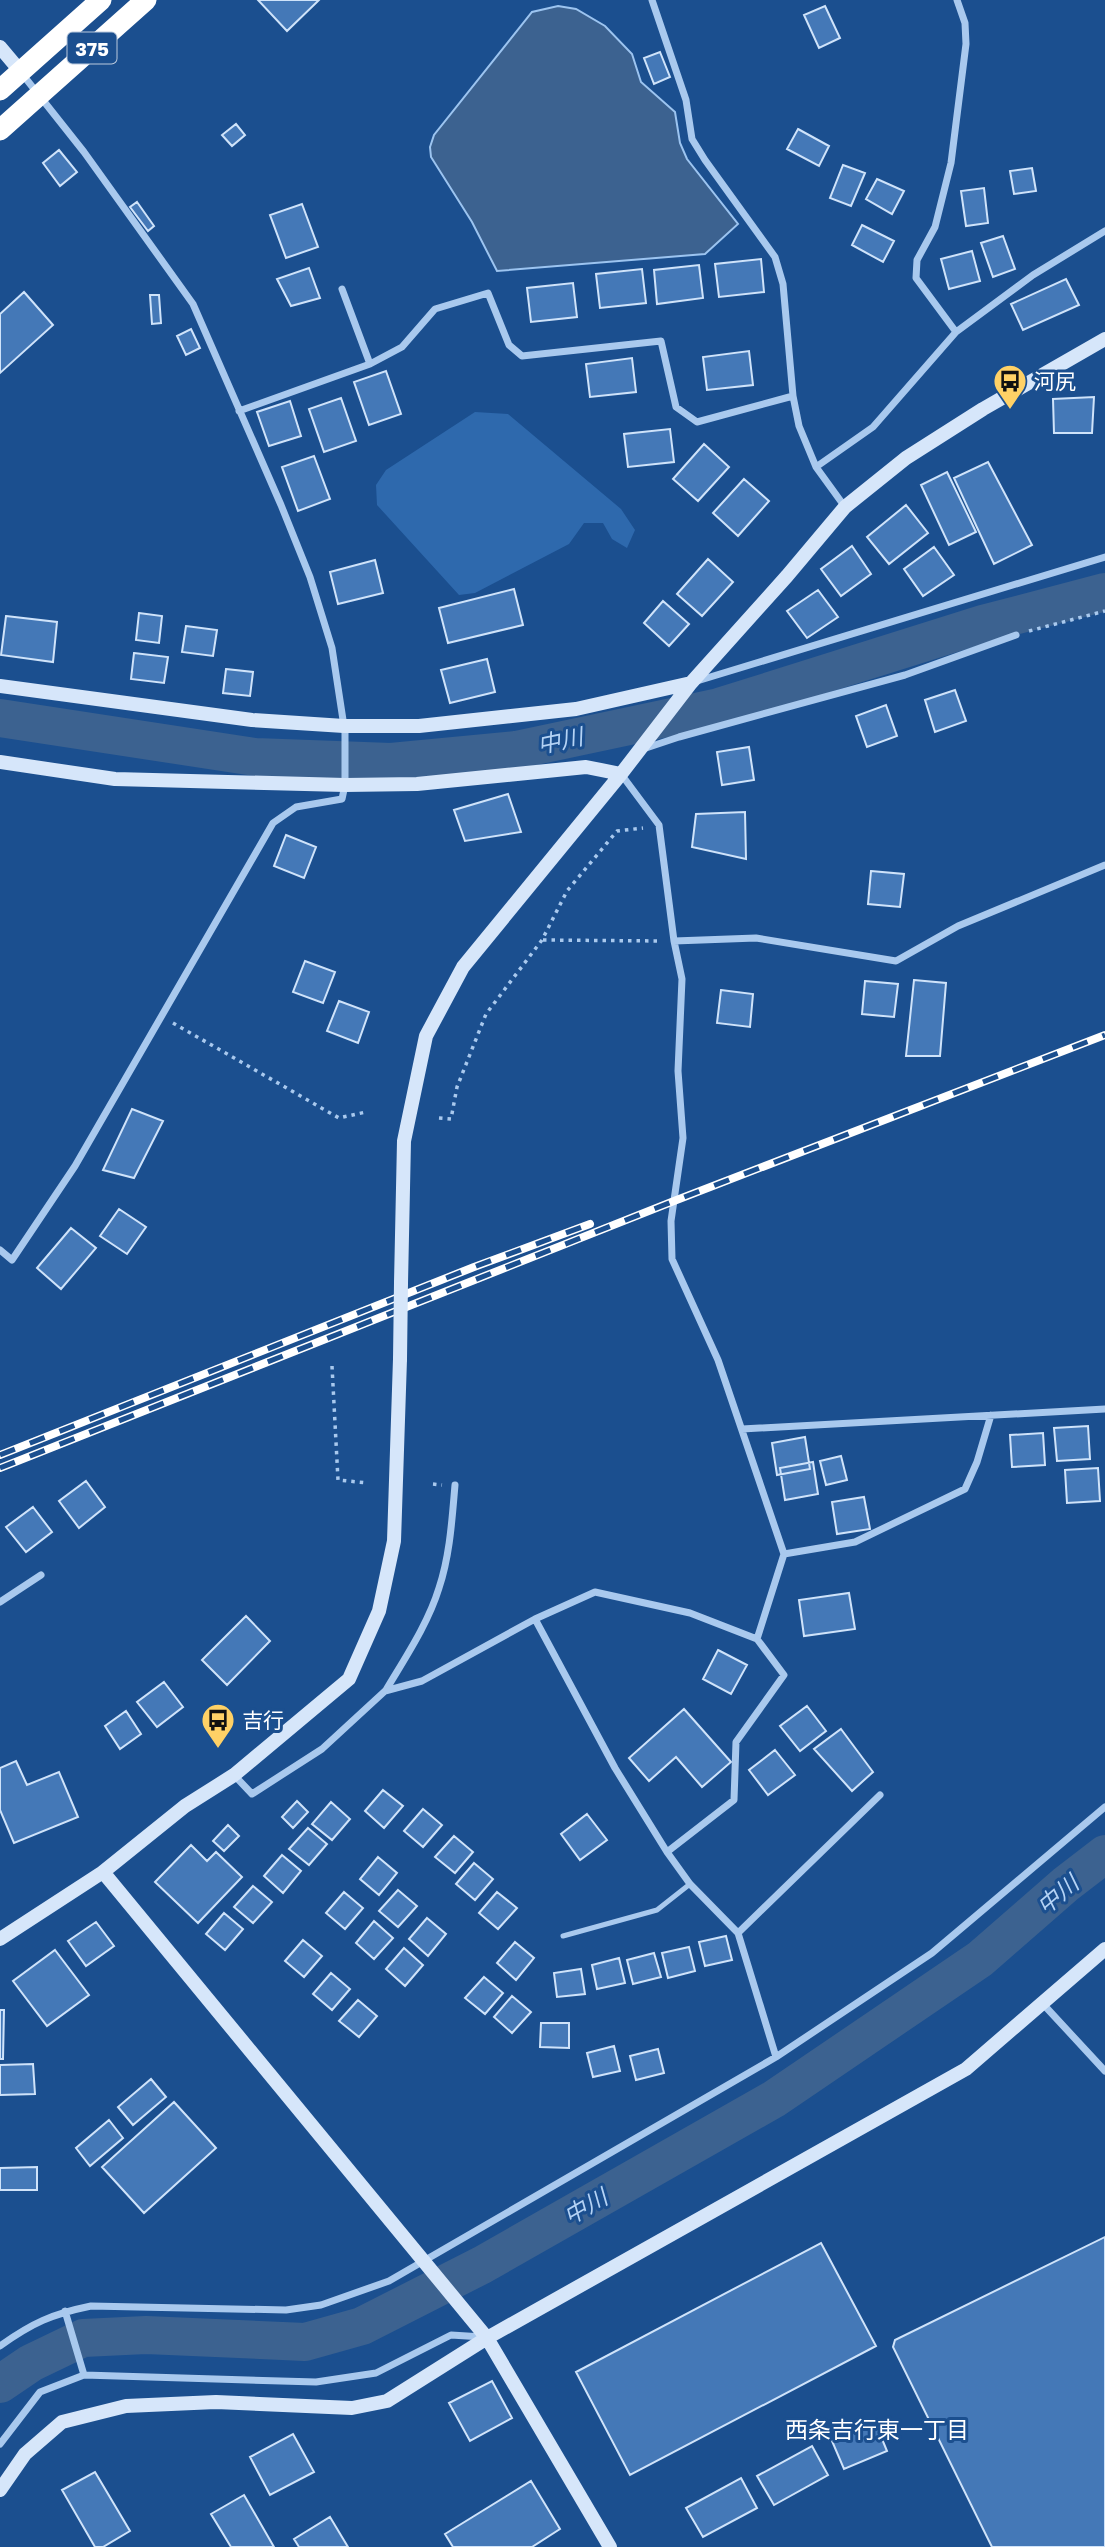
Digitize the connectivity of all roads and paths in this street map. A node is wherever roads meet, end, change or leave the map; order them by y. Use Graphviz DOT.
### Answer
graph roads {
  1 [pos="102,0"];
  2 [pos="146,0"];
  3 [pos="652,0"];
  4 [pos="957,0"];
  5 [pos="0,47"];
  6 [pos="21,72"];
  7 [pos="0,90"];
  8 [pos="38,96"];
  9 [pos="0,130"];
  10 [pos="1105,231"];
  11 [pos="342,289"];
  12 [pos="956,332"];
  13 [pos="1105,339"];
  14 [pos="370,364"];
  15 [pos="793,396"];
  16 [pos="239,411"];
  17 [pos="816,467"];
  18 [pos="845,507"];
  19 [pos="1105,557"];
  20 [pos="1105,611"];
  21 [pos="1016,635"];
  22 [pos="691,683"];
  23 [pos="0,686"];
  24 [pos="344,729"];
  25 [pos="639,750"];
  26 [pos="0,762"];
  27 [pos="621,774"];
  28 [pos="345,779"];
  29 [pos="659,825"];
  30 [pos="1105,865"];
  31 [pos="542,940"];
  32 [pos="674,941"];
  33 [pos="162,1017"];
  34 [pos="366,1112"];
  35 [pos="439,1118"];
  36 [pos="0,1250"];
  37 [pos="332,1366"];
  38 [pos="1105,1409"];
  39 [pos="991,1415"];
  40 [pos="742,1429"];
  41 [pos="368,1483"];
  42 [pos="455,1485"];
  43 [pos="784,1554"];
  44 [pos="41,1575"];
  45 [pos="0,1602"];
  46 [pos="535,1619"];
  47 [pos="757,1639"];
  48 [pos="386,1690"];
  49 [pos="233,1775"];
  50 [pos="880,1794"];
  51 [pos="1105,1807"];
  52 [pos="667,1852"];
  53 [pos="103,1872"];
  54 [pos="690,1884"];
  55 [pos="7,1929"];
  56 [pos="738,1933"];
  57 [pos="564,1936"];
  58 [pos="0,1939"];
  59 [pos="1105,1949"];
  60 [pos="1043,2004"];
  61 [pos="776,2057"];
  62 [pos="1105,2071"];
  63 [pos="424,2263"];
  64 [pos="66,2315"];
  65 [pos="487,2338"];
  66 [pos="0,2346"];
  67 [pos="83,2371"];
  68 [pos="0,2444"];
  69 [pos="0,2490"];
  70 [pos="610,2547"];
  1 -- 6 [label="highway, 375"];
  2 -- 8 [label="highway, 375"];
  3 -- 15 [label="street"];
  4 -- 12 [label="street"];
  5 -- 6 [label="street"];
  6 -- 7 [label="highway, 375"];
  6 -- 8 [label="street"];
  8 -- 9 [label="highway, 375"];
  8 -- 16 [label="street"];
  10 -- 12 [label="street"];
  11 -- 14 [label="street"];
  12 -- 17 [label="street"];
  13 -- 18 [label="street"];
  14 -- 15 [label="street"];
  14 -- 16 [label="street"];
  15 -- 17 [label="street"];
  16 -- 24 [label="street"];
  17 -- 18 [label="street"];
  18 -- 22 [label="street"];
  19 -- 22 [label="street"];
  20 -- 21 [label="path"];
  21 -- 25 [label="street"];
  22 -- 24 [label="street"];
  22 -- 25 [label="street"];
  23 -- 24 [label="street"];
  24 -- 28 [label="street"];
  25 -- 27 [label="street"];
  26 -- 28 [label="street"];
  27 -- 28 [label="street"];
  27 -- 29 [label="street"];
  27 -- 49 [label="street, bridge"];
  28 -- 33 [label="street"];
  29 -- 31 [label="path"];
  29 -- 32 [label="street"];
  30 -- 32 [label="street"];
  31 -- 32 [label="path"];
  31 -- 35 [label="path"];
  32 -- 40 [label="street"];
  33 -- 34 [label="path"];
  33 -- 36 [label="street"];
  37 -- 41 [label="path"];
  38 -- 39 [label="street"];
  39 -- 40 [label="street"];
  39 -- 43 [label="street"];
  40 -- 43 [label="street"];
  42 -- 48 [label="street"];
  43 -- 47 [label="street"];
  44 -- 45 [label="street"];
  46 -- 47 [label="street"];
  46 -- 48 [label="street"];
  46 -- 52 [label="street"];
  47 -- 52 [label="street"];
  48 -- 49 [label="street"];
  49 -- 53 [label="street"];
  50 -- 56 [label="street"];
  51 -- 61 [label="street"];
  52 -- 54 [label="street"];
  53 -- 55 [label="street"];
  53 -- 63 [label="street"];
  54 -- 56 [label="street"];
  54 -- 57 [label="lane"];
  55 -- 58 [label="street"];
  56 -- 61 [label="street"];
  59 -- 60 [label="street"];
  60 -- 62 [label="street"];
  60 -- 65 [label="street"];
  61 -- 63 [label="street"];
  63 -- 64 [label="street"];
  63 -- 65 [label="street"];
  64 -- 66 [label="street"];
  64 -- 67 [label="street"];
  65 -- 67 [label="street"];
  65 -- 69 [label="street"];
  65 -- 70 [label="street"];
  67 -- 68 [label="street"];
}
